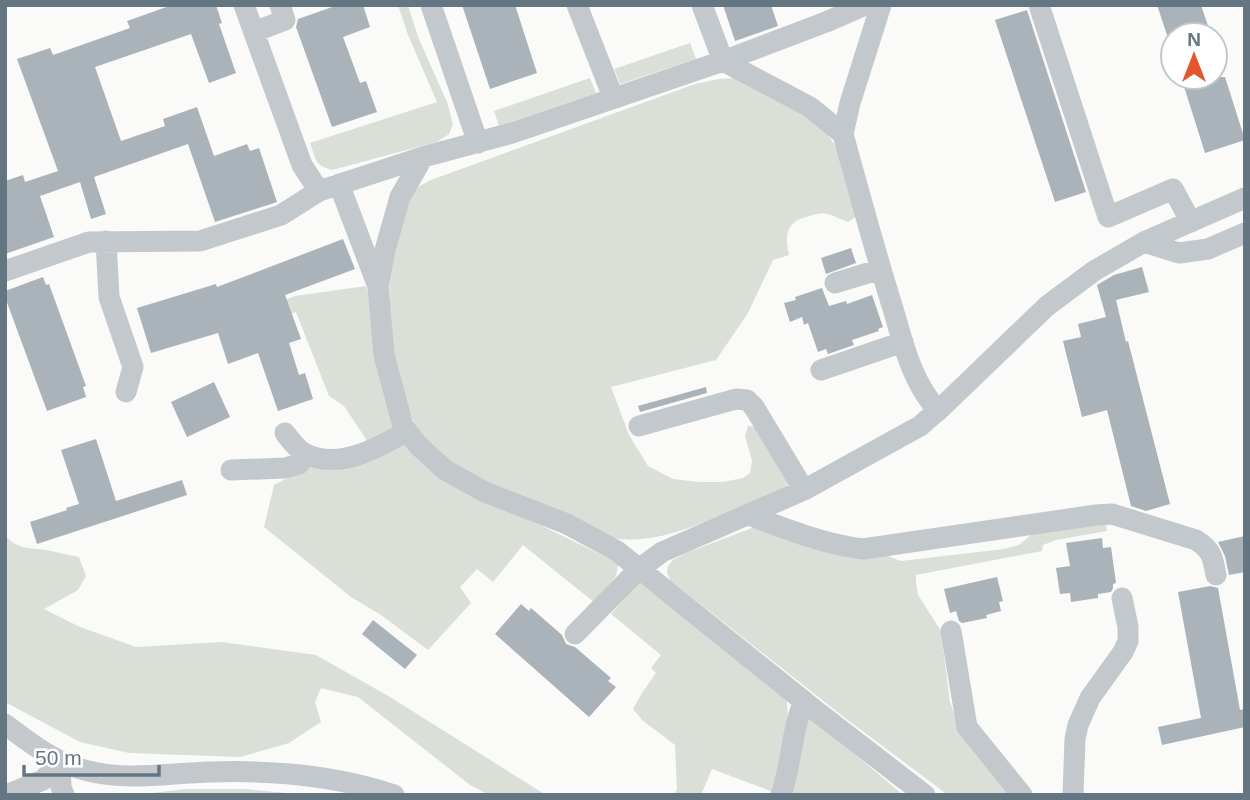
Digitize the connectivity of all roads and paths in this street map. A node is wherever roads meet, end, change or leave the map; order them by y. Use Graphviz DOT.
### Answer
graph roads {
  1 [pos="244,5"];
  2 [pos="280,5"];
  3 [pos="431,5"];
  4 [pos="577,5"];
  5 [pos="702,5"];
  6 [pos="864,5"];
  7 [pos="881,5"];
  8 [pos="1039,5"];
  9 [pos="254,32"];
  10 [pos="723,61"];
  11 [pos="613,97"];
  12 [pos="843,134"];
  13 [pos="478,143"];
  14 [pos="422,157"];
  15 [pos="329,187"];
  16 [pos="1245,198"];
  17 [pos="1191,222"];
  18 [pos="1245,233"];
  19 [pos="106,241"];
  20 [pos="1144,242"];
  21 [pos="881,269"];
  22 [pos="5,271"];
  23 [pos="835,283"];
  24 [pos="378,286"];
  25 [pos="903,342"];
  26 [pos="821,370"];
  27 [pos="126,392"];
  28 [pos="938,411"];
  29 [pos="639,426"];
  30 [pos="407,431"];
  31 [pos="285,433"];
  32 [pos="306,454"];
  33 [pos="231,470"];
  34 [pos="804,490"];
  35 [pos="750,515"];
  36 [pos="639,569"];
  37 [pos="1216,575"];
  38 [pos="1122,598"];
  39 [pos="950,631"];
  40 [pos="575,634"];
  41 [pos="804,701"];
  42 [pos="5,724"];
  43 [pos="60,762"];
  44 [pos="56,787"];
  45 [pos="6,795"];
  46 [pos="394,795"];
  47 [pos="781,795"];
  48 [pos="925,795"];
  49 [pos="1021,795"];
  50 [pos="1073,795"];
  1 -- 9 [label="street"];
  2 -- 9 [label="street"];
  3 -- 13 [label="street"];
  4 -- 11 [label="street"];
  5 -- 10 [label="street"];
  6 -- 10 [label="street"];
  7 -- 12 [label="street"];
  8 -- 17 [label="street"];
  9 -- 15 [label="street"];
  10 -- 11 [label="street"];
  10 -- 12 [label="street"];
  11 -- 13 [label="street"];
  12 -- 21 [label="street"];
  13 -- 14 [label="street"];
  14 -- 15 [label="street"];
  14 -- 24 [label="street"];
  15 -- 19 [label="street"];
  15 -- 24 [label="street"];
  16 -- 17 [label="street"];
  17 -- 20 [label="street"];
  18 -- 20 [label="street"];
  19 -- 22 [label="street"];
  19 -- 27 [label="street"];
  20 -- 28 [label="street"];
  21 -- 23 [label="street"];
  21 -- 25 [label="street"];
  24 -- 30 [label="street"];
  25 -- 26 [label="street"];
  25 -- 28 [label="street"];
  28 -- 34 [label="street"];
  29 -- 34 [label="street"];
  30 -- 32 [label="street"];
  30 -- 36 [label="street"];
  31 -- 32 [label="street"];
  32 -- 33 [label="street"];
  34 -- 35 [label="street"];
  35 -- 36 [label="street"];
  35 -- 37 [label="street"];
  36 -- 40 [label="street"];
  36 -- 41 [label="street"];
  38 -- 50 [label="street"];
  39 -- 49 [label="street"];
  41 -- 47 [label="street"];
  41 -- 48 [label="street"];
  42 -- 43 [label="street"];
  43 -- 44 [label="street"];
  43 -- 46 [label="street"];
  44 -- 45 [label="street"];
}
